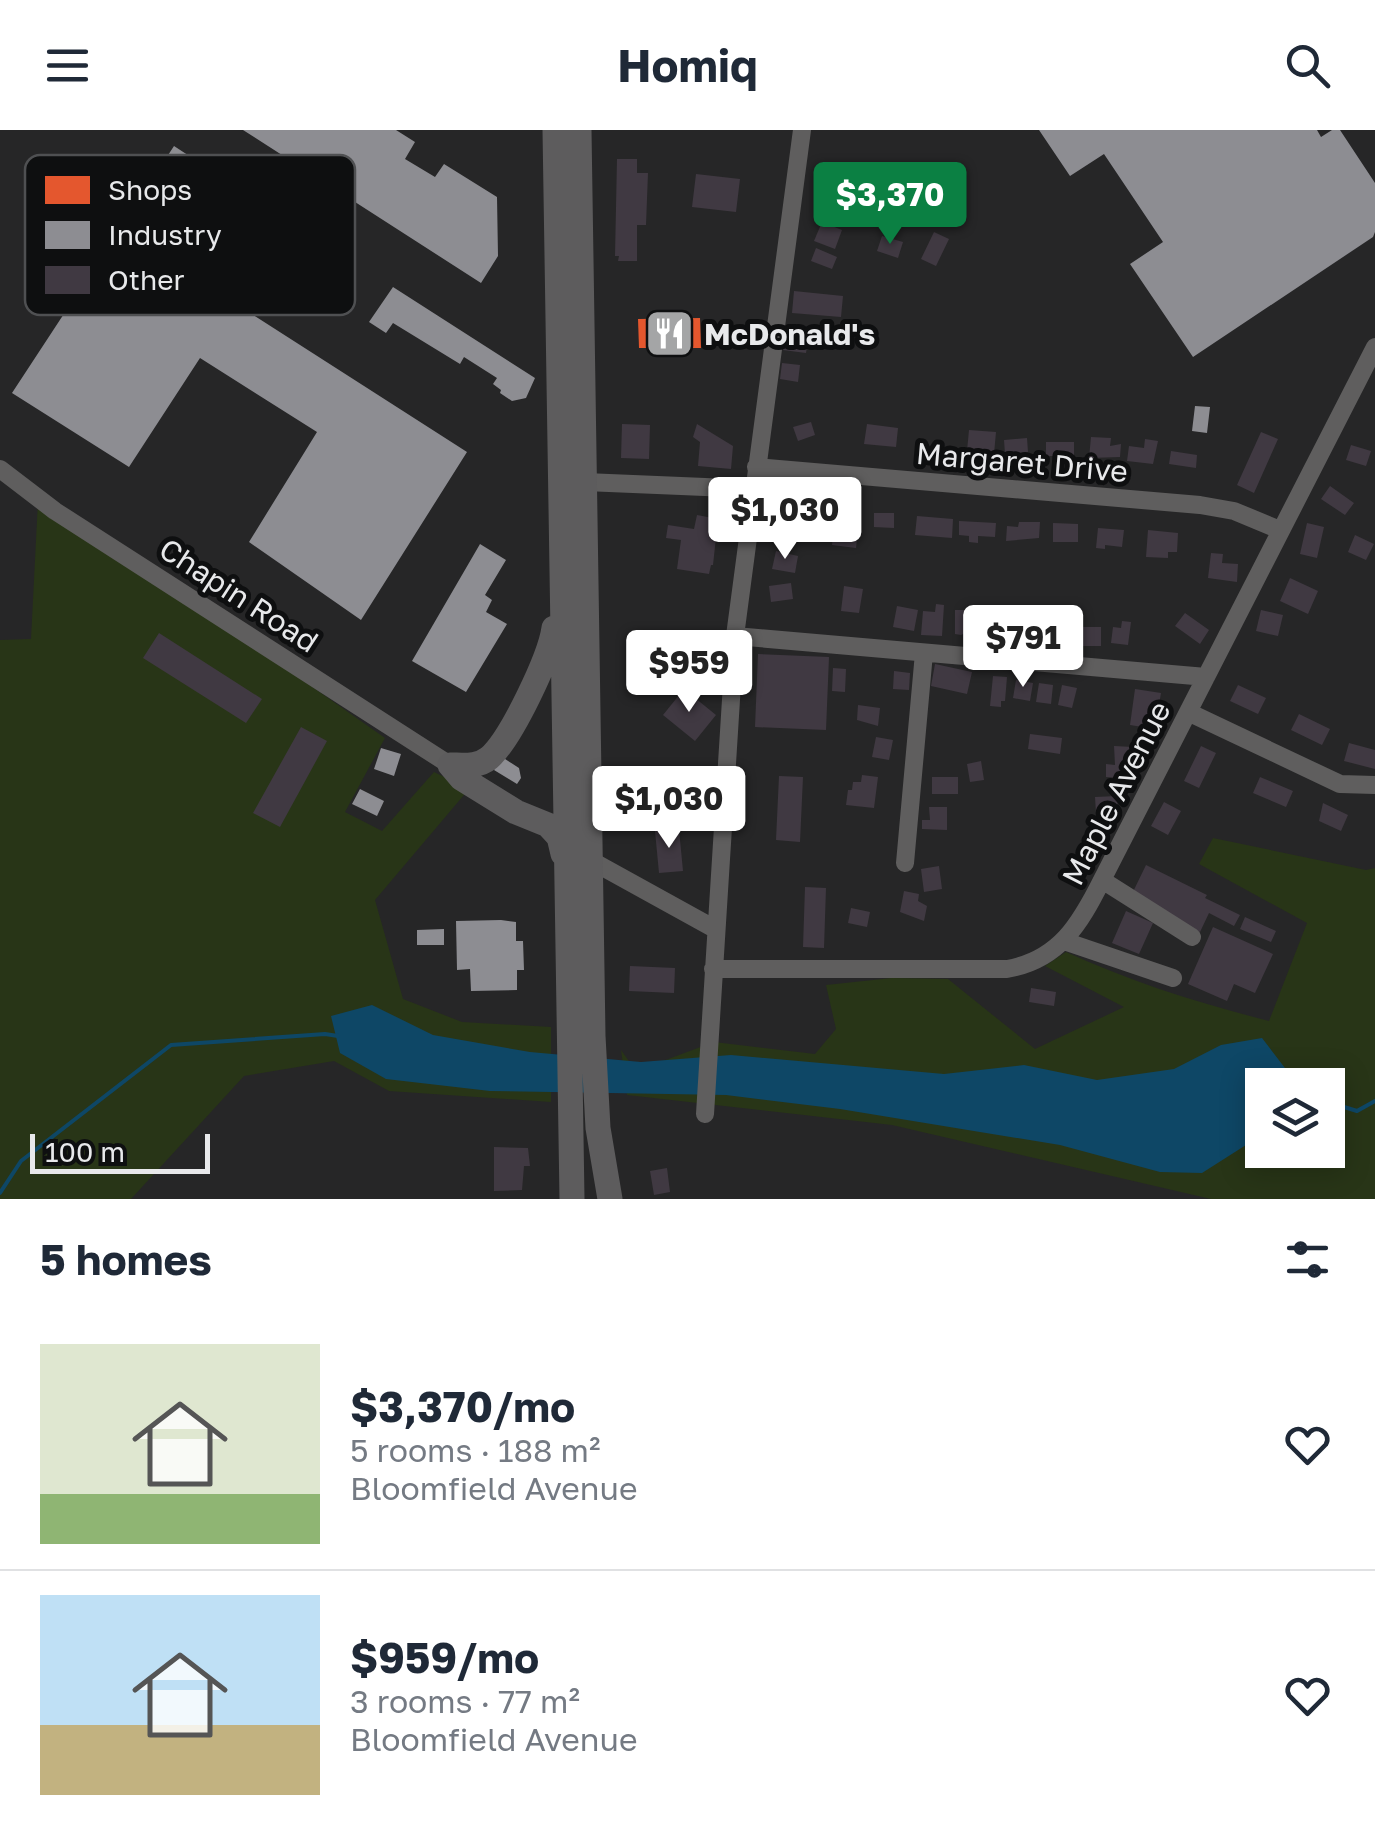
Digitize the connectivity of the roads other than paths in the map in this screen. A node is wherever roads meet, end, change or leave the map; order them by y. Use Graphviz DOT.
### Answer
graph roads {
  1 [pos="554,130"];
  2 [pos="579,130"];
  3 [pos="802,130"];
  4 [pos="1375,348"];
  5 [pos="0,468"];
  6 [pos="756,468"];
  7 [pos="585,482"];
  8 [pos="753,489"];
  9 [pos="1280,530"];
  10 [pos="562,564"];
  11 [pos="735,636"];
  12 [pos="924,653"];
  13 [pos="1206,676"];
  14 [pos="1188,712"];
  15 [pos="450,764"];
  16 [pos="1375,785"];
  17 [pos="906,863"];
  18 [pos="578,864"];
  19 [pos="1102,880"];
  20 [pos="716,929"];
  21 [pos="1192,937"];
  22 [pos="1064,941"];
  23 [pos="712,970"];
  24 [pos="1174,978"];
  25 [pos="583,1098"];
  26 [pos="705,1114"];
  27 [pos="572,1199"];
  28 [pos="610,1199"];
  1 -- 10 [label="highway"];
  2 -- 7 [label="highway"];
  3 -- 6 [label="street"];
  4 -- 9 [label="street, Maple Avenue"];
  5 -- 15 [label="street, Chapin Road"];
  6 -- 8 [label="street"];
  6 -- 9 [label="street, Margaret Drive"];
  7 -- 8 [label="street"];
  7 -- 18 [label="highway"];
  8 -- 11 [label="street"];
  9 -- 13 [label="street, Maple Avenue"];
  10 -- 15 [label="highway"];
  10 -- 18 [label="highway"];
  11 -- 12 [label="street"];
  11 -- 20 [label="street"];
  12 -- 13 [label="street"];
  12 -- 17 [label="street"];
  13 -- 14 [label="street, Maple Avenue"];
  14 -- 16 [label="street"];
  14 -- 19 [label="street, Maple Avenue"];
  15 -- 18 [label="highway"];
  18 -- 20 [label="street"];
  18 -- 25 [label="highway"];
  19 -- 21 [label="street"];
  19 -- 22 [label="street, Maple Avenue"];
  20 -- 23 [label="street"];
  22 -- 23 [label="street, Maple Avenue"];
  22 -- 24 [label="street"];
  23 -- 26 [label="street"];
  25 -- 27 [label="highway"];
  25 -- 28 [label="highway"];
}
